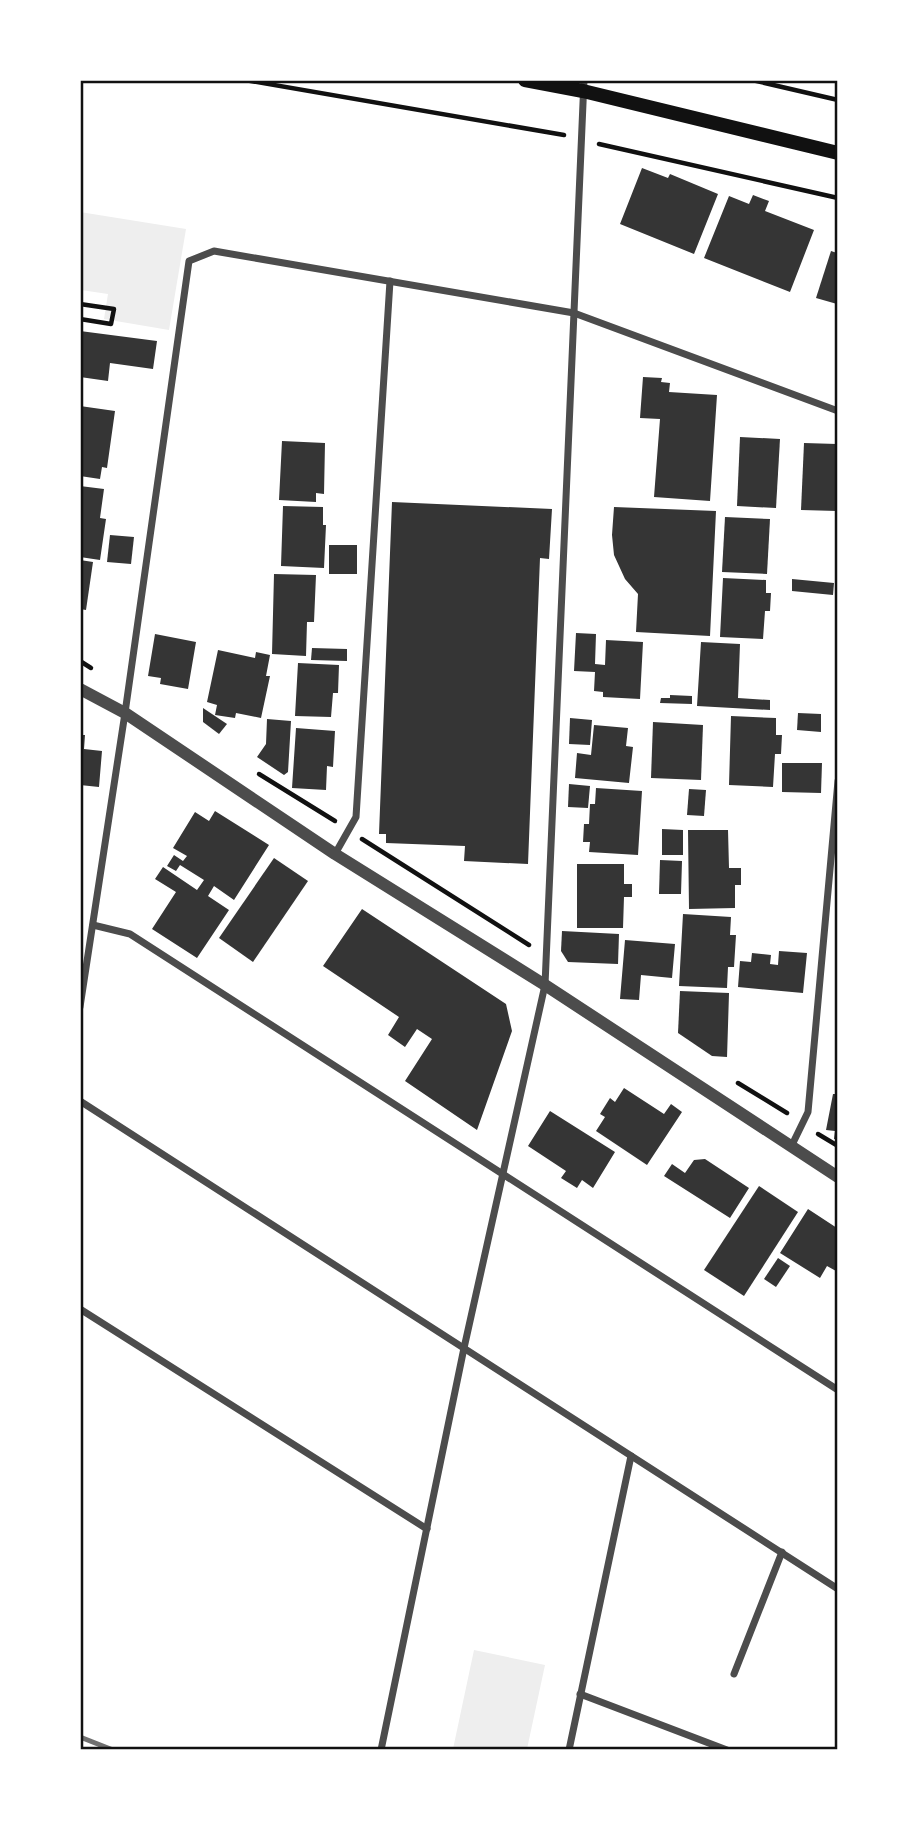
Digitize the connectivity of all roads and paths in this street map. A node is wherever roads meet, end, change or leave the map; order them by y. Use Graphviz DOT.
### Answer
graph roads {
  1 [pos="244,80"];
  2 [pos="525,80"];
  3 [pos="752,80"];
  4 [pos="584,86"];
  5 [pos="838,100"];
  6 [pos="581,140"];
  7 [pos="838,153"];
  8 [pos="838,198"];
  9 [pos="390,281"];
  10 [pos="80,304"];
  11 [pos="574,313"];
  12 [pos="80,319"];
  13 [pos="838,411"];
  14 [pos="80,689"];
  15 [pos="125,713"];
  16 [pos="838,781"];
  17 [pos="335,854"];
  18 [pos="93,925"];
  19 [pos="545,985"];
  20 [pos="80,1007"];
  21 [pos="80,1101"];
  22 [pos="791,1147"];
  23 [pos="503,1174"];
  24 [pos="838,1177"];
  25 [pos="80,1309"];
  26 [pos="464,1348"];
  27 [pos="838,1390"];
  28 [pos="631,1456"];
  29 [pos="427,1529"];
  30 [pos="782,1552"];
  31 [pos="838,1588"];
  32 [pos="734,1674"];
  33 [pos="580,1694"];
  34 [pos="382,1749"];
  35 [pos="569,1749"];
  36 [pos="727,1749"];
  1 -- 6 [label="path"];
  2 -- 4 [label="main road"];
  3 -- 5 [label="path"];
  4 -- 6 [label="street"];
  4 -- 7 [label="main road"];
  6 -- 8 [label="path"];
  6 -- 11 [label="street"];
  9 -- 11 [label="street"];
  9 -- 15 [label="street"];
  9 -- 17 [label="street"];
  10 -- 12 [label="path"];
  11 -- 13 [label="street"];
  11 -- 19 [label="street"];
  14 -- 15 [label="street"];
  15 -- 17 [label="street"];
  15 -- 18 [label="street"];
  16 -- 22 [label="street"];
  17 -- 19 [label="street"];
  18 -- 20 [label="street"];
  18 -- 23 [label="street"];
  19 -- 22 [label="street"];
  19 -- 23 [label="street"];
  21 -- 26 [label="street"];
  22 -- 24 [label="street"];
  23 -- 26 [label="street"];
  23 -- 27 [label="street"];
  25 -- 29 [label="street"];
  26 -- 28 [label="street"];
  26 -- 29 [label="street"];
  28 -- 30 [label="street"];
  28 -- 33 [label="street"];
  29 -- 34 [label="street"];
  30 -- 31 [label="street"];
  30 -- 32 [label="street"];
  33 -- 35 [label="street"];
  33 -- 36 [label="street"];
}
